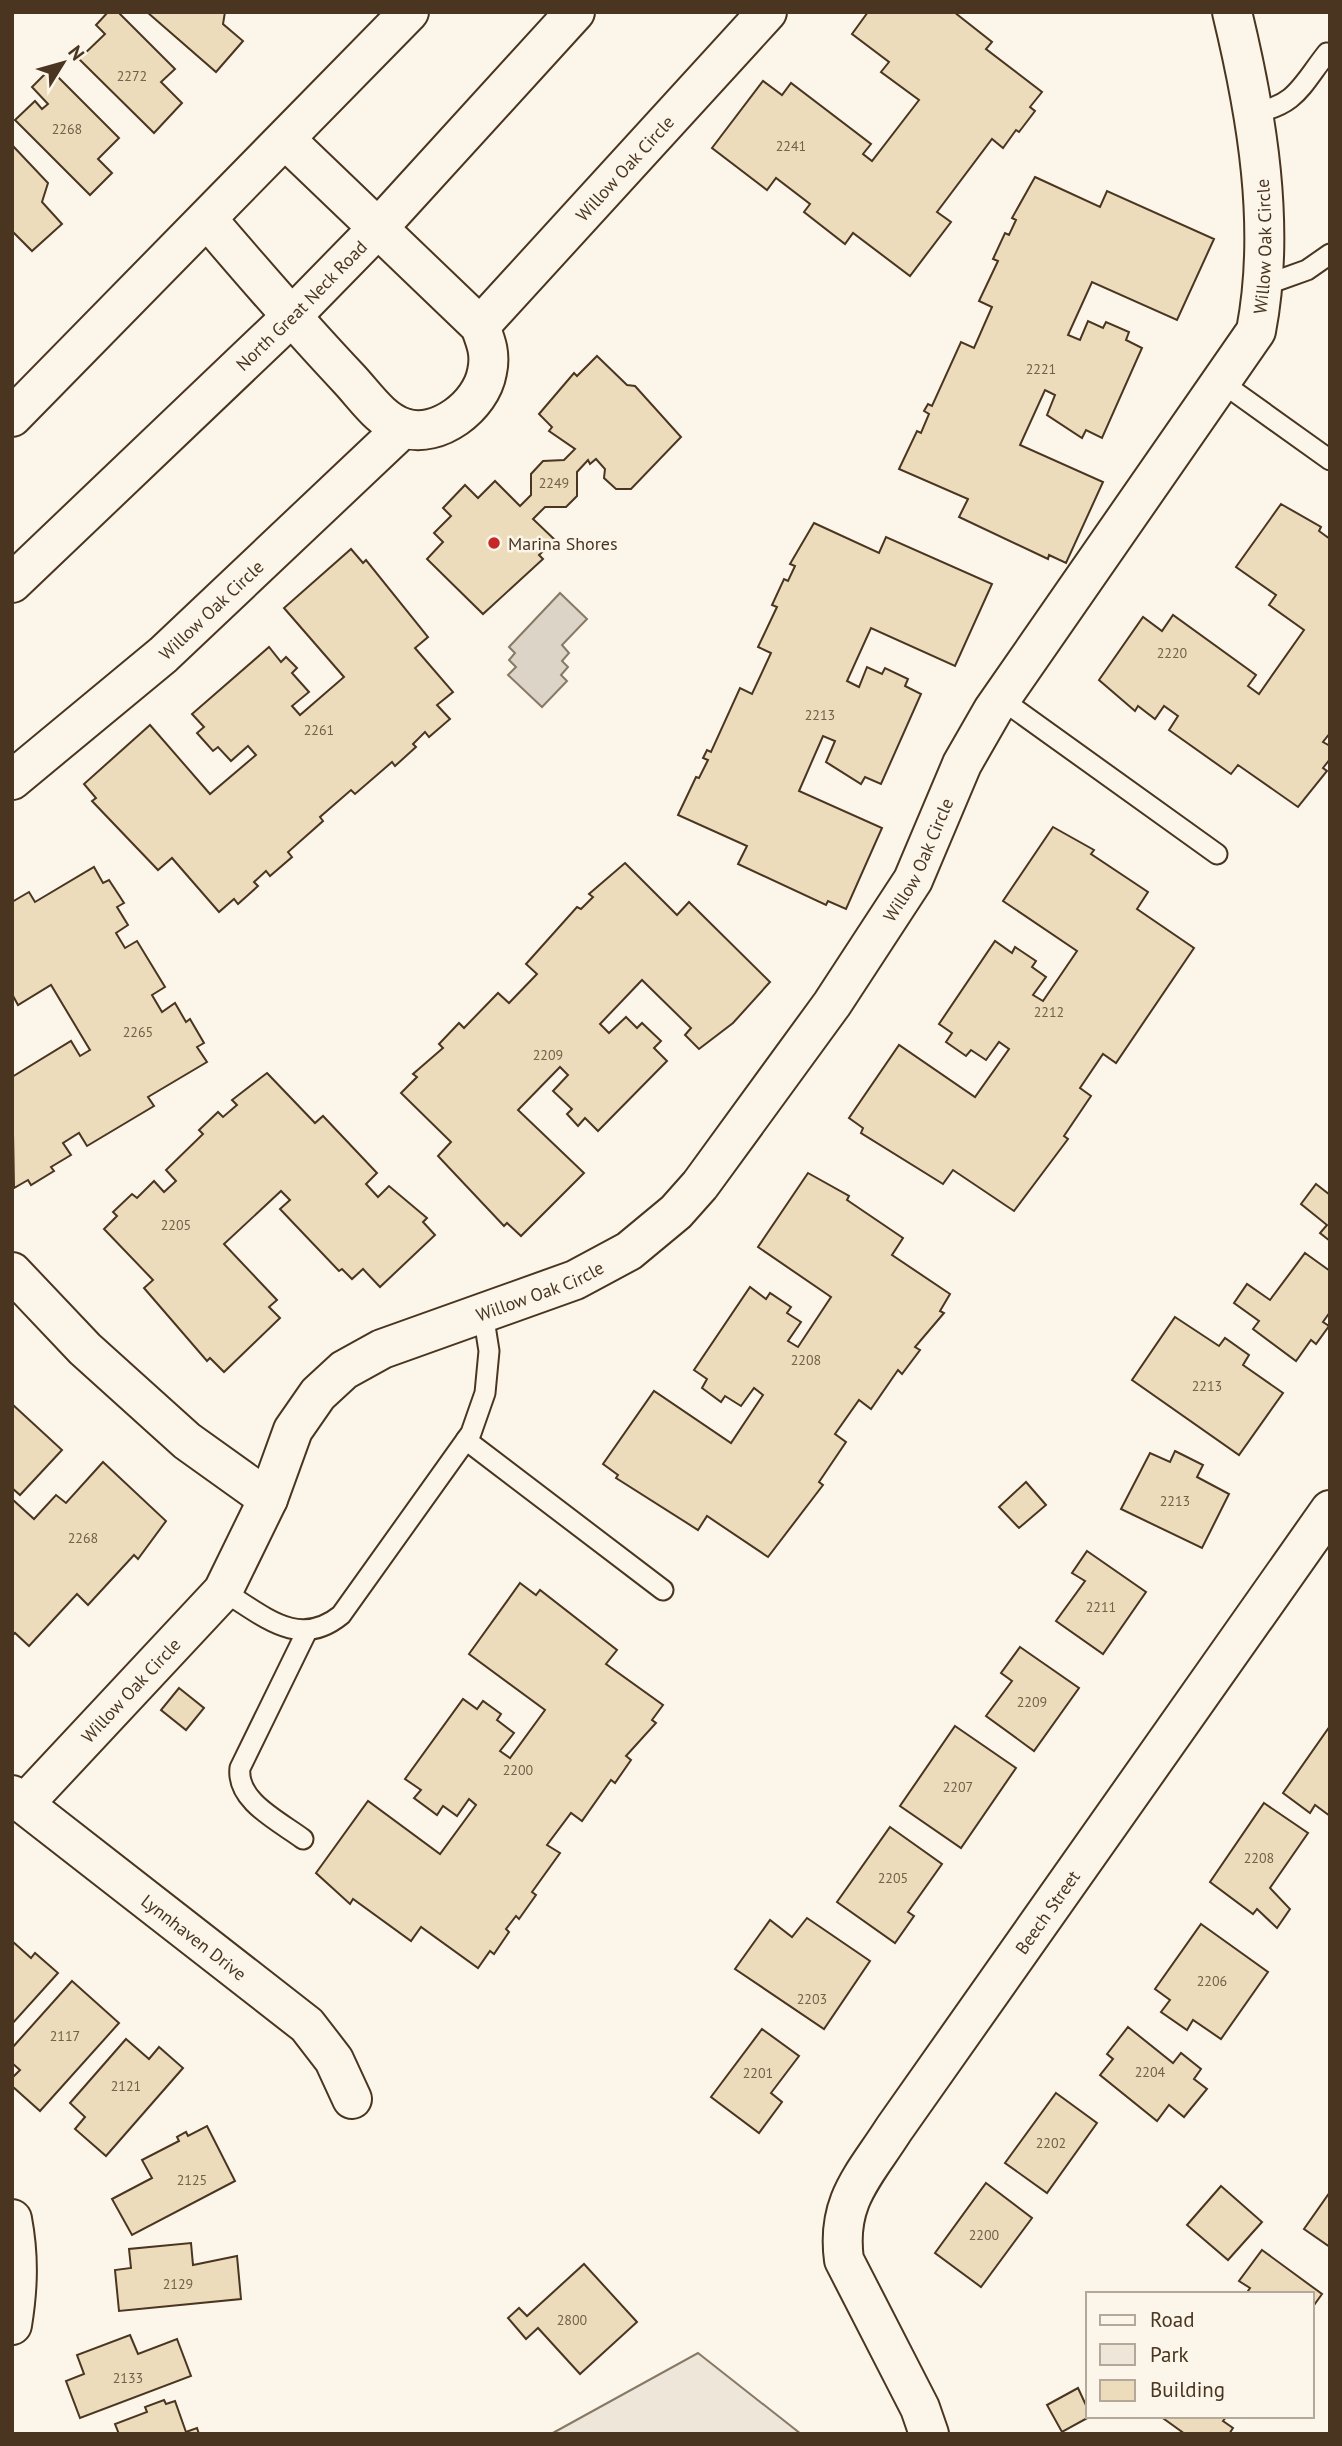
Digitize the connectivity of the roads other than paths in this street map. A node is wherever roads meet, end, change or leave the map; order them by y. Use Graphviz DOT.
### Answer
graph roads {
  1 [pos="409,12"];
  2 [pos="575,12"];
  3 [pos="767,12"];
  4 [pos="1233,12"];
  5 [pos="1330,56"];
  6 [pos="1252,113"];
  7 [pos="286,140"];
  8 [pos="208,220"];
  9 [pos="378,228"];
  10 [pos="1330,254"];
  11 [pos="1265,285"];
  12 [pos="291,317"];
  13 [pos="480,326"];
  14 [pos="1220,382"];
  15 [pos="12,417"];
  16 [pos="403,428"];
  17 [pos="1330,460"];
  18 [pos="12,583"];
  19 [pos="1000,699"];
  20 [pos="12,780"];
  21 [pos="1217,854"];
  22 [pos="12,1272"];
  23 [pos="483,1313"];
  24 [pos="466,1440"];
  25 [pos="268,1499"];
  26 [pos="1330,1510"];
  27 [pos="663,1590"];
  28 [pos="223,1591"];
  29 [pos="307,1632"];
  30 [pos="18,1799"];
  31 [pos="303,1839"];
  32 [pos="352,2099"];
  33 [pos="12,2219"];
  34 [pos="12,2325"];
  35 [pos="929,2434"];
  1 -- 7 [label="street"];
  2 -- 9 [label="street, North Great Neck Road"];
  3 -- 13 [label="street, Willow Oak Circle"];
  4 -- 6 [label="street, Willow Oak Circle"];
  5 -- 6 [label="lane"];
  6 -- 11 [label="street, Willow Oak Circle"];
  7 -- 8 [label="street"];
  7 -- 9 [label="street"];
  8 -- 12 [label="street"];
  8 -- 15 [label="street"];
  9 -- 12 [label="street, North Great Neck Road"];
  9 -- 13 [label="street"];
  10 -- 11 [label="lane"];
  11 -- 14 [label="street, Willow Oak Circle"];
  12 -- 16 [label="street"];
  12 -- 18 [label="street, North Great Neck Road"];
  13 -- 16 [label="street"];
  14 -- 17 [label="lane"];
  14 -- 19 [label="street, Willow Oak Circle"];
  16 -- 20 [label="street, Willow Oak Circle"];
  19 -- 21 [label="lane"];
  19 -- 23 [label="street, Willow Oak Circle"];
  22 -- 25 [label="street"];
  23 -- 24 [label="lane"];
  23 -- 25 [label="street, Willow Oak Circle"];
  24 -- 27 [label="lane"];
  24 -- 29 [label="lane"];
  25 -- 28 [label="street, Willow Oak Circle"];
  26 -- 35 [label="street, Beech Street"];
  28 -- 29 [label="lane"];
  28 -- 30 [label="street, Willow Oak Circle"];
  29 -- 31 [label="lane"];
  30 -- 32 [label="street, Lynnhaven Drive"];
  33 -- 34 [label="street"];
}
